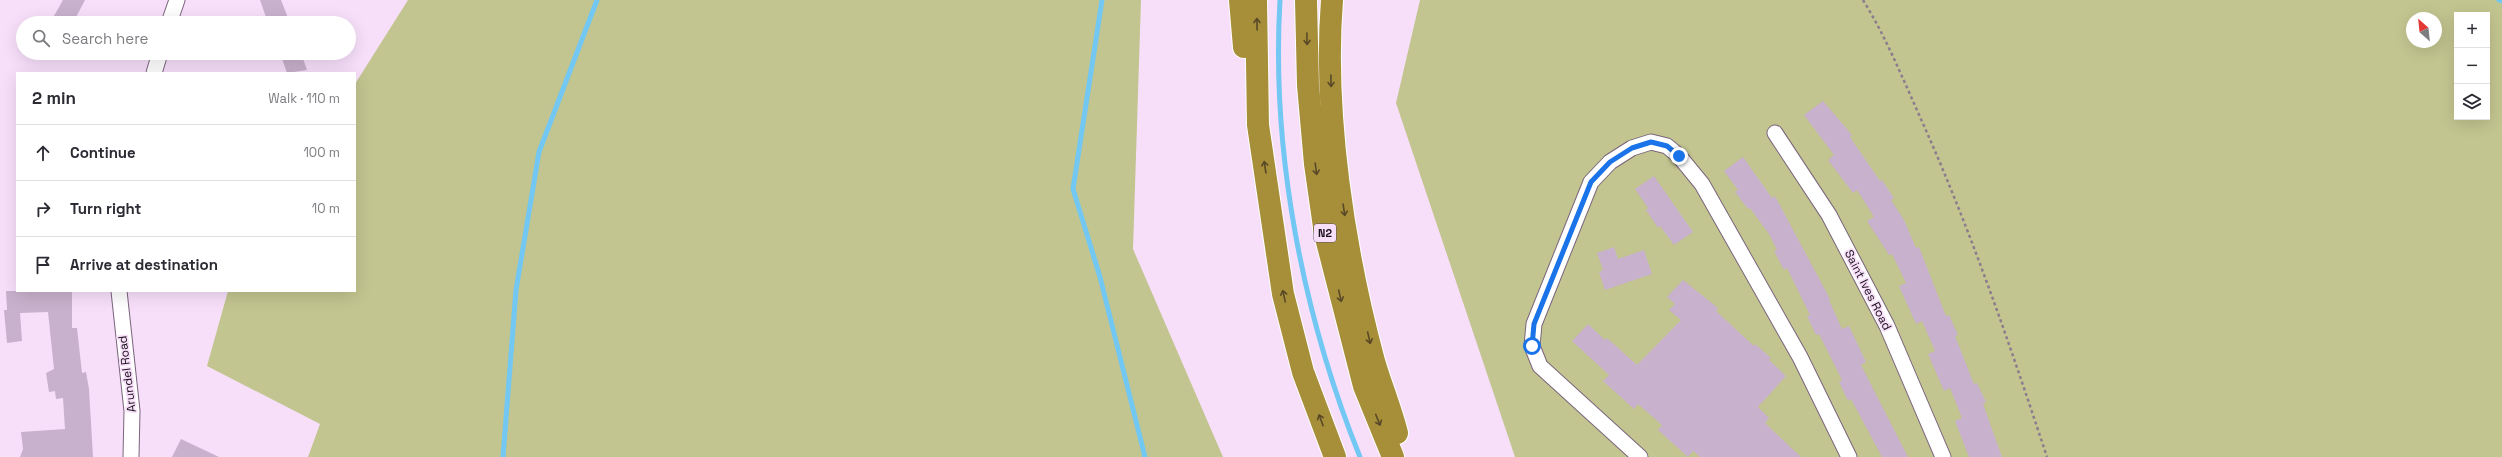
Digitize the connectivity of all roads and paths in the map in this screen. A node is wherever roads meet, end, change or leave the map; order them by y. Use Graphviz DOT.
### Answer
graph roads {
  1 [pos="177,0"];
  2 [pos="1240,0"];
  3 [pos="1256,0"];
  4 [pos="1306,0"];
  5 [pos="1332,0"];
  6 [pos="1863,0"];
  7 [pos="171,16"];
  8 [pos="158,60"];
  9 [pos="154,72"];
  10 [pos="1258,125"];
  11 [pos="1775,133"];
  12 [pos="119,292"];
  13 [pos="131,457"];
  14 [pos="1335,457"];
  15 [pos="1393,457"];
  16 [pos="1404,457"];
  17 [pos="1640,457"];
  18 [pos="1849,457"];
  19 [pos="1943,457"];
  20 [pos="2047,457"];
  1 -- 7 [label="street"];
  2 -- 10 [label="highway"];
  10 -- 3 [label="highway, one-way"];
  4 -- 15 [label="highway, N2, one-way"];
  5 -- 16 [label="highway, one-way"];
  6 -- 20 [label="path"];
  8 -- 9 [label="street"];
  14 -- 10 [label="highway, one-way"];
  11 -- 19 [label="street, Saint Ives Road"];
  12 -- 13 [label="street, Arundel Road"];
  17 -- 18 [label="street"];
}
